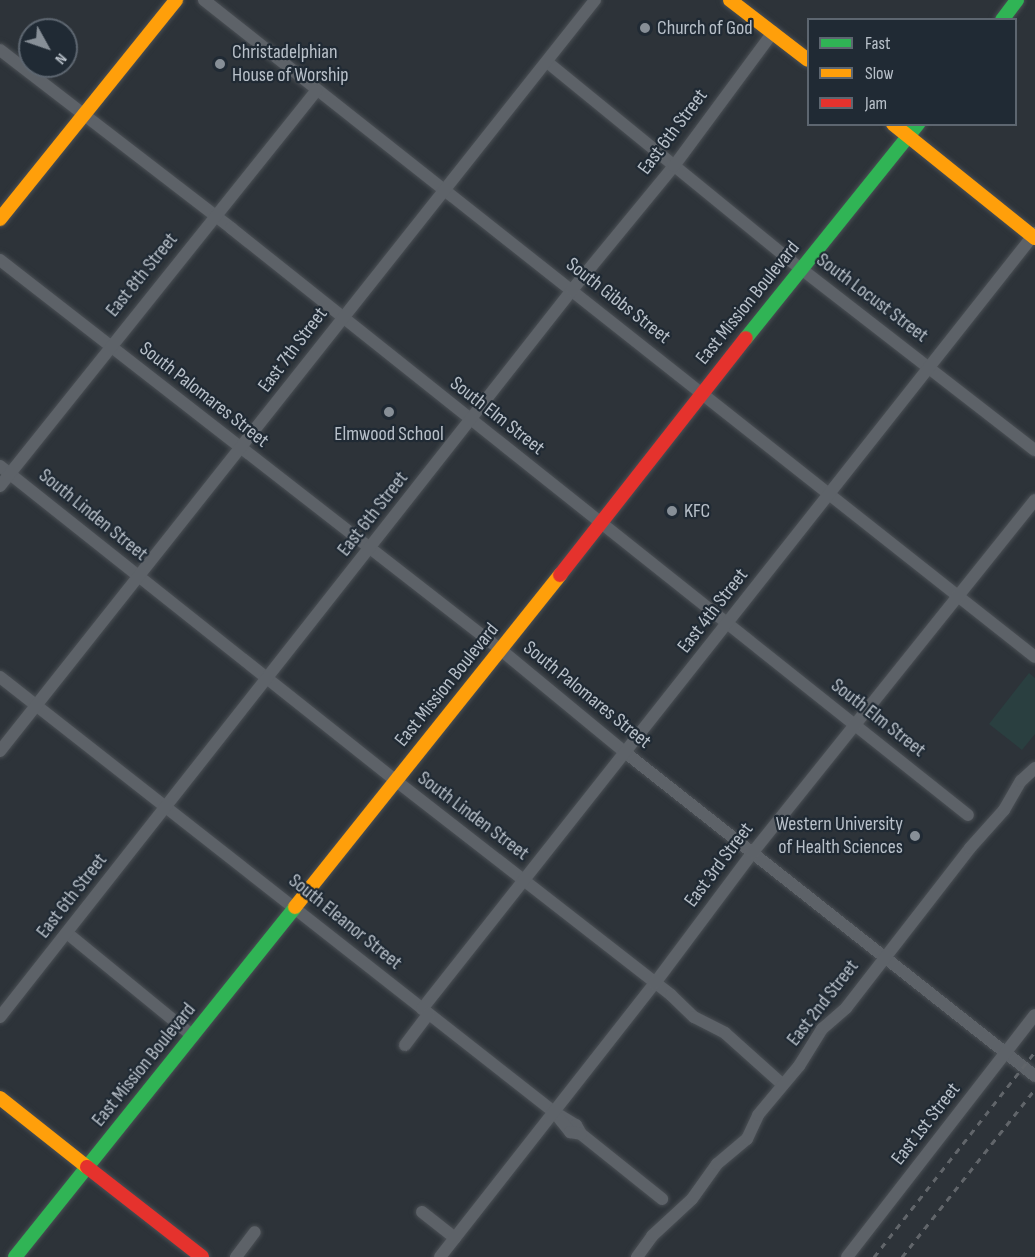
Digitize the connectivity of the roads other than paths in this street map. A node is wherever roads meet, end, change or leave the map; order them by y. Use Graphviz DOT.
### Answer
graph roads {
  1 [pos="176,0"];
  2 [pos="204,0"];
  3 [pos="595,0"];
  4 [pos="730,0"];
  5 [pos="1017,0"];
  6 [pos="1004,18"];
  7 [pos="773,32"];
  8 [pos="0,50"];
  9 [pos="807,59"];
  10 [pos="547,62"];
  11 [pos="316,90"];
  12 [pos="84,117"];
  13 [pos="896,126"];
  14 [pos="916,126"];
  15 [pos="908,136"];
  16 [pos="674,166"];
  17 [pos="445,189"];
  18 [pos="215,216"];
  19 [pos="0,219"];
  20 [pos="1034,235"];
  21 [pos="0,260"];
  22 [pos="800,268"];
  23 [pos="572,290"];
  24 [pos="342,317"];
  25 [pos="110,346"];
  26 [pos="928,365"];
  27 [pos="702,391"];
  28 [pos="470,421"];
  29 [pos="242,448"];
  30 [pos="1035,450"];
  31 [pos="5,470"];
  32 [pos="0,486"];
  33 [pos="831,494"];
  34 [pos="1035,500"];
  35 [pos="601,522"];
  36 [pos="371,548"];
  37 [pos="140,577"];
  38 [pos="959,596"];
  39 [pos="728,624"];
  40 [pos="501,650"];
  41 [pos="1035,657"];
  42 [pos="0,677"];
  43 [pos="268,679"];
  44 [pos="36,706"];
  45 [pos="854,726"];
  46 [pos="0,752"];
  47 [pos="626,753"];
  48 [pos="1035,768"];
  49 [pos="395,780"];
  50 [pos="167,808"];
  51 [pos="968,815"];
  52 [pos="753,852"];
  53 [pos="524,879"];
  54 [pos="295,908"];
  55 [pos="68,933"];
  56 [pos="885,956"];
  57 [pos="655,983"];
  58 [pos="425,1012"];
  59 [pos="1035,1016"];
  60 [pos="0,1017"];
  61 [pos="193,1036"];
  62 [pos="405,1045"];
  63 [pos="1006,1053"];
  64 [pos="1035,1076"];
  65 [pos="782,1084"];
  66 [pos="0,1098"];
  67 [pos="554,1112"];
  68 [pos="87,1167"];
  69 [pos="662,1199"];
  70 [pos="422,1212"];
  71 [pos="255,1232"];
  72 [pos="455,1238"];
  73 [pos="15,1257"];
  74 [pos="202,1257"];
  75 [pos="236,1257"];
  76 [pos="440,1257"];
  77 [pos="637,1257"];
  78 [pos="847,1257"];
  1 -- 12 [label="main road"];
  2 -- 11 [label="street, South Gibbs Street"];
  3 -- 10 [label="street, East 7th Street"];
  4 -- 7 [label="main road"];
  5 -- 6 [label="main road"];
  7 -- 9 [label="main road"];
  7 -- 16 [label="street, East 6th Street"];
  8 -- 12 [label="street, South Elm Street"];
  10 -- 16 [label="street, South Locust Street"];
  10 -- 17 [label="street, East 7th Street"];
  11 -- 17 [label="street, South Gibbs Street"];
  11 -- 18 [label="street, East 8th Street"];
  12 -- 18 [label="street, South Elm Street"];
  12 -- 19 [label="main road"];
  13 -- 15 [label="main road"];
  14 -- 15 [label="main road, East Mission Boulevard"];
  15 -- 20 [label="main road"];
  15 -- 22 [label="main road, East Mission Boulevard"];
  16 -- 22 [label="street, South Locust Street"];
  16 -- 23 [label="street, East 6th Street"];
  17 -- 23 [label="street, South Gibbs Street"];
  17 -- 24 [label="street, East 7th Street"];
  18 -- 24 [label="street, South Elm Street"];
  18 -- 25 [label="street, East 8th Street"];
  20 -- 26 [label="street, East 4th Street"];
  21 -- 25 [label="street, South Palomares Street"];
  22 -- 26 [label="street, South Locust Street"];
  22 -- 27 [label="main road, East Mission Boulevard"];
  23 -- 27 [label="street, South Gibbs Street"];
  23 -- 28 [label="street, East 6th Street"];
  24 -- 28 [label="street, South Elm Street"];
  24 -- 29 [label="street, East 7th Street"];
  25 -- 29 [label="street, South Palomares Street"];
  25 -- 31 [label="street, East 8th Street"];
  26 -- 30 [label="street, South Locust Street"];
  26 -- 33 [label="street, East 4th Street"];
  27 -- 33 [label="street, South Gibbs Street"];
  27 -- 35 [label="main road, East Mission Boulevard"];
  28 -- 35 [label="street, South Elm Street"];
  28 -- 36 [label="street, East 6th Street"];
  29 -- 36 [label="street, South Palomares Street"];
  29 -- 37 [label="street, East 7th Street"];
  31 -- 32 [label="street, East 8th Street"];
  31 -- 37 [label="street, South Linden Street"];
  33 -- 38 [label="street, South Gibbs Street"];
  33 -- 39 [label="street, East 4th Street"];
  34 -- 38 [label="street, East 3rd Street"];
  35 -- 39 [label="street, South Elm Street"];
  35 -- 40 [label="main road, East Mission Boulevard"];
  36 -- 40 [label="street, South Palomares Street"];
  36 -- 43 [label="street, East 6th Street"];
  37 -- 43 [label="street, South Linden Street"];
  37 -- 44 [label="street, East 7th Street"];
  38 -- 41 [label="street, South Gibbs Street"];
  38 -- 45 [label="street, East 3rd Street"];
  39 -- 45 [label="street, South Elm Street"];
  39 -- 47 [label="street, East 4th Street"];
  40 -- 47 [label="street, South Palomares Street"];
  40 -- 49 [label="main road, East Mission Boulevard"];
  42 -- 44 [label="street, South Eleanor Street"];
  43 -- 49 [label="street, South Linden Street"];
  43 -- 50 [label="street, East 6th Street"];
  44 -- 46 [label="street, East 7th Street"];
  44 -- 50 [label="street, South Eleanor Street"];
  45 -- 51 [label="street, South Elm Street"];
  45 -- 52 [label="street, East 3rd Street"];
  47 -- 52 [label="street, South Palomares Street"];
  47 -- 53 [label="street, East 4th Street"];
  48 -- 56 [label="street, East 2nd Street"];
  49 -- 53 [label="street, South Linden Street"];
  49 -- 54 [label="main road, East Mission Boulevard"];
  50 -- 54 [label="street, South Eleanor Street"];
  50 -- 55 [label="street, East 6th Street"];
  52 -- 56 [label="street, South Palomares Street"];
  52 -- 57 [label="street, East 3rd Street"];
  53 -- 57 [label="street, South Linden Street"];
  53 -- 58 [label="street, East 4th Street"];
  54 -- 58 [label="street, South Eleanor Street"];
  54 -- 61 [label="main road, East Mission Boulevard"];
  55 -- 60 [label="street, East 6th Street"];
  55 -- 61 [label="street"];
  56 -- 63 [label="street, South Palomares Street"];
  56 -- 65 [label="street, East 2nd Street"];
  57 -- 65 [label="street, South Linden Street"];
  57 -- 67 [label="street, East 3rd Street"];
  58 -- 62 [label="street, East 4th Street"];
  58 -- 67 [label="street, South Eleanor Street"];
  59 -- 63 [label="street, East 1st Street"];
  61 -- 68 [label="main road, East Mission Boulevard"];
  63 -- 64 [label="street, South Palomares Street"];
  63 -- 78 [label="street, East 1st Street"];
  65 -- 77 [label="street, East 2nd Street"];
  66 -- 68 [label="main road"];
  67 -- 69 [label="street, South Eleanor Street"];
  67 -- 72 [label="street, East 3rd Street"];
  68 -- 73 [label="main road, East Mission Boulevard"];
  68 -- 74 [label="main road"];
  70 -- 72 [label="street"];
  71 -- 75 [label="street"];
  72 -- 76 [label="street, East 3rd Street"];
}
